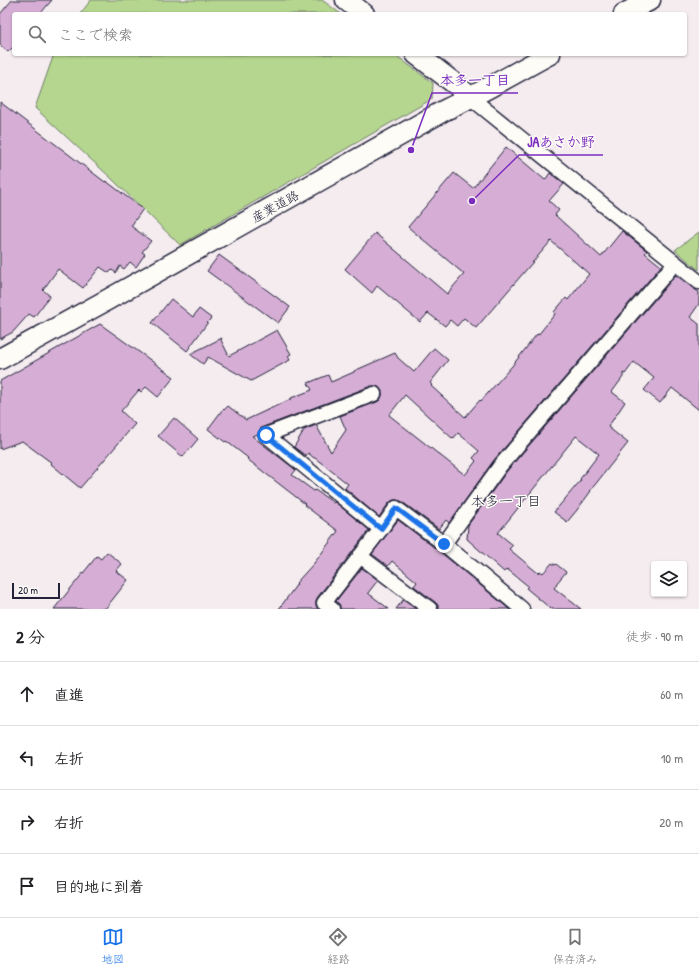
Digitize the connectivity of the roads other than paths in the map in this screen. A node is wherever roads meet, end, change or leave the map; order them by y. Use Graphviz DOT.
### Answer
graph roads {
  1 [pos="346,0"];
  2 [pos="650,0"];
  3 [pos="361,12"];
  4 [pos="628,12"];
  5 [pos="419,56"];
  6 [pos="546,56"];
  7 [pos="471,98"];
  8 [pos="675,263"];
  9 [pos="699,282"];
  10 [pos="0,359"];
  11 [pos="374,394"];
  12 [pos="381,529"];
  13 [pos="444,544"];
  14 [pos="360,556"];
  15 [pos="332,609"];
  16 [pos="430,609"];
  17 [pos="522,609"];
  1 -- 3 [label="street"];
  2 -- 4 [label="street"];
  5 -- 7 [label="street"];
  6 -- 7 [label="street, 産業道路"];
  7 -- 8 [label="street"];
  7 -- 10 [label="street, 産業道路"];
  8 -- 9 [label="street"];
  8 -- 13 [label="street"];
  11 -- 12 [label="street"];
  12 -- 13 [label="street"];
  12 -- 14 [label="street"];
  13 -- 17 [label="street"];
  14 -- 15 [label="street"];
  14 -- 16 [label="street"];
}
